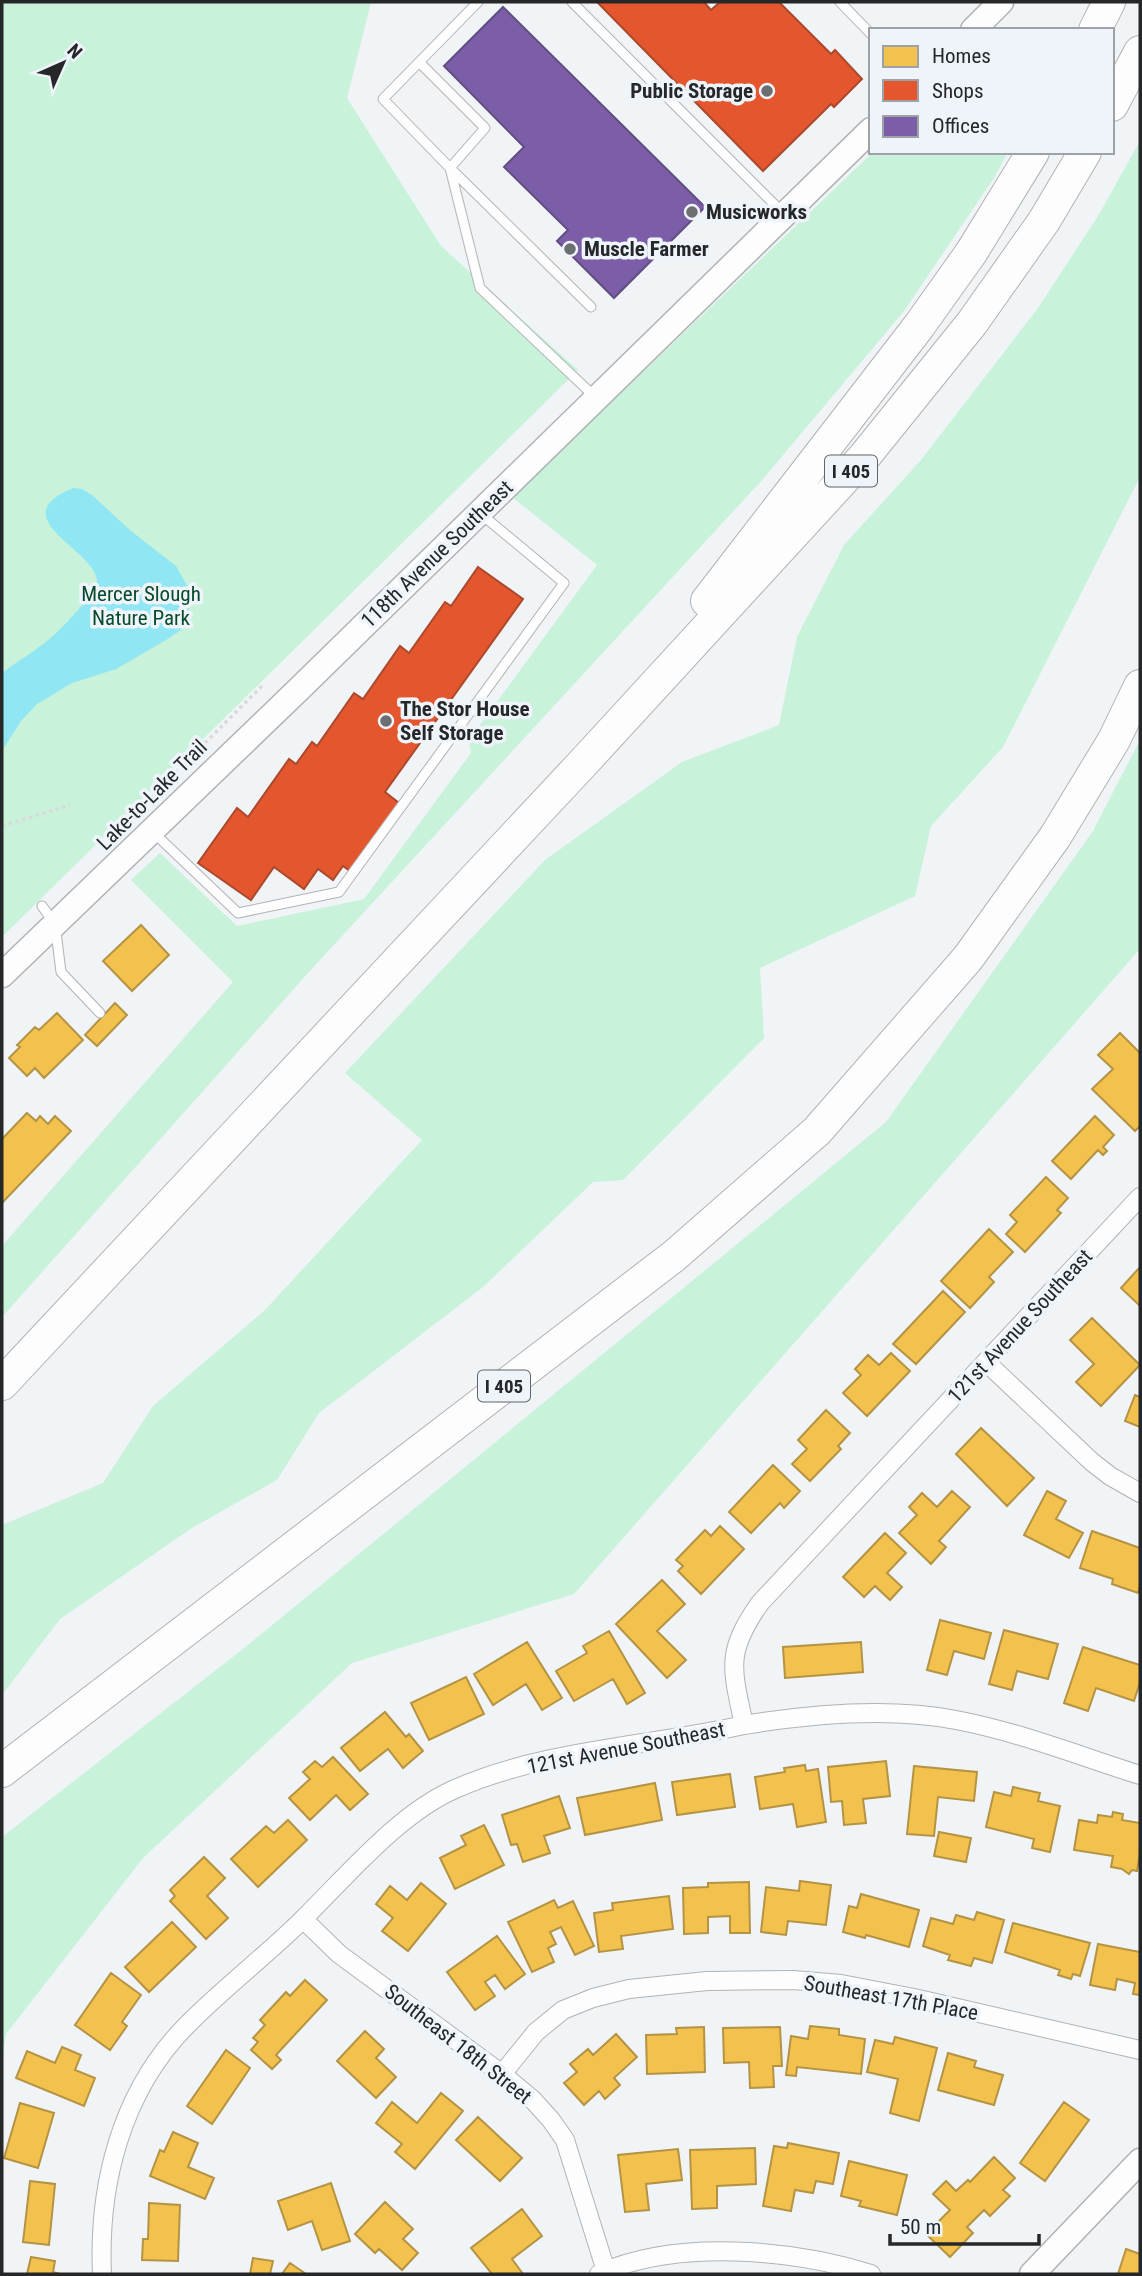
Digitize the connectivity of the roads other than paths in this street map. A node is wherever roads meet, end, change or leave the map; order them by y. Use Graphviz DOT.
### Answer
graph roads {
  1 [pos="478,2"];
  2 [pos="572,2"];
  3 [pos="840,2"];
  4 [pos="1001,2"];
  5 [pos="1109,2"];
  6 [pos="974,28"];
  7 [pos="1096,28"];
  8 [pos="869,32"];
  9 [pos="1140,52"];
  10 [pos="420,62"];
  11 [pos="1114,101"];
  12 [pos="869,132"];
  13 [pos="1031,154"];
  14 [pos="1084,154"];
  15 [pos="450,168"];
  16 [pos="784,214"];
  17 [pos="591,307"];
  18 [pos="596,398"];
  19 [pos="479,513"];
  20 [pos="1138,691"];
  21 [pos="583,763"];
  22 [pos="152,830"];
  23 [pos="48,915"];
  24 [pos="2,975"];
  25 [pos="100,1013"];
  26 [pos="1140,1197"];
  27 [pos="986,1362"];
  28 [pos="2,1384"];
  29 [pos="1140,1493"];
  30 [pos="744,1725"];
  31 [pos="2,1771"];
  32 [pos="1140,1775"];
  33 [pos="303,1919"];
  34 [pos="1140,2050"];
  35 [pos="502,2074"];
  36 [pos="1140,2161"];
  37 [pos="603,2273"];
  38 [pos="102,2274"];
  39 [pos="871,2274"];
  40 [pos="1032,2274"];
  1 -- 10 [label="lane"];
  2 -- 16 [label="lane"];
  3 -- 8 [label="lane"];
  4 -- 6 [label="street"];
  5 -- 7 [label="highway"];
  9 -- 11 [label="highway"];
  10 -- 15 [label="lane"];
  10 -- 15 [label="lane"];
  12 -- 16 [label="street, 118th Avenue Southeast"];
  13 -- 21 [label="highway"];
  14 -- 21 [label="highway, I 405"];
  15 -- 17 [label="lane"];
  15 -- 18 [label="lane"];
  16 -- 18 [label="street, 118th Avenue Southeast"];
  18 -- 19 [label="street, 118th Avenue Southeast"];
  19 -- 22 [label="street, 118th Avenue Southeast"];
  19 -- 22 [label="lane"];
  20 -- 31 [label="highway, I 405"];
  21 -- 28 [label="highway, I 405"];
  22 -- 23 [label="street, 118th Avenue Southeast"];
  23 -- 24 [label="street, 118th Avenue Southeast"];
  23 -- 25 [label="lane"];
  26 -- 27 [label="street, 121st Avenue Southeast"];
  27 -- 29 [label="street"];
  27 -- 30 [label="street, 121st Avenue Southeast"];
  30 -- 32 [label="street"];
  30 -- 33 [label="street, 121st Avenue Southeast"];
  33 -- 35 [label="street, Southeast 18th Street"];
  33 -- 38 [label="street, 121st Avenue Southeast"];
  34 -- 35 [label="street, Southeast 17th Place"];
  35 -- 37 [label="street, Southeast 18th Street"];
  36 -- 40 [label="street"];
  37 -- 39 [label="street"];
}
